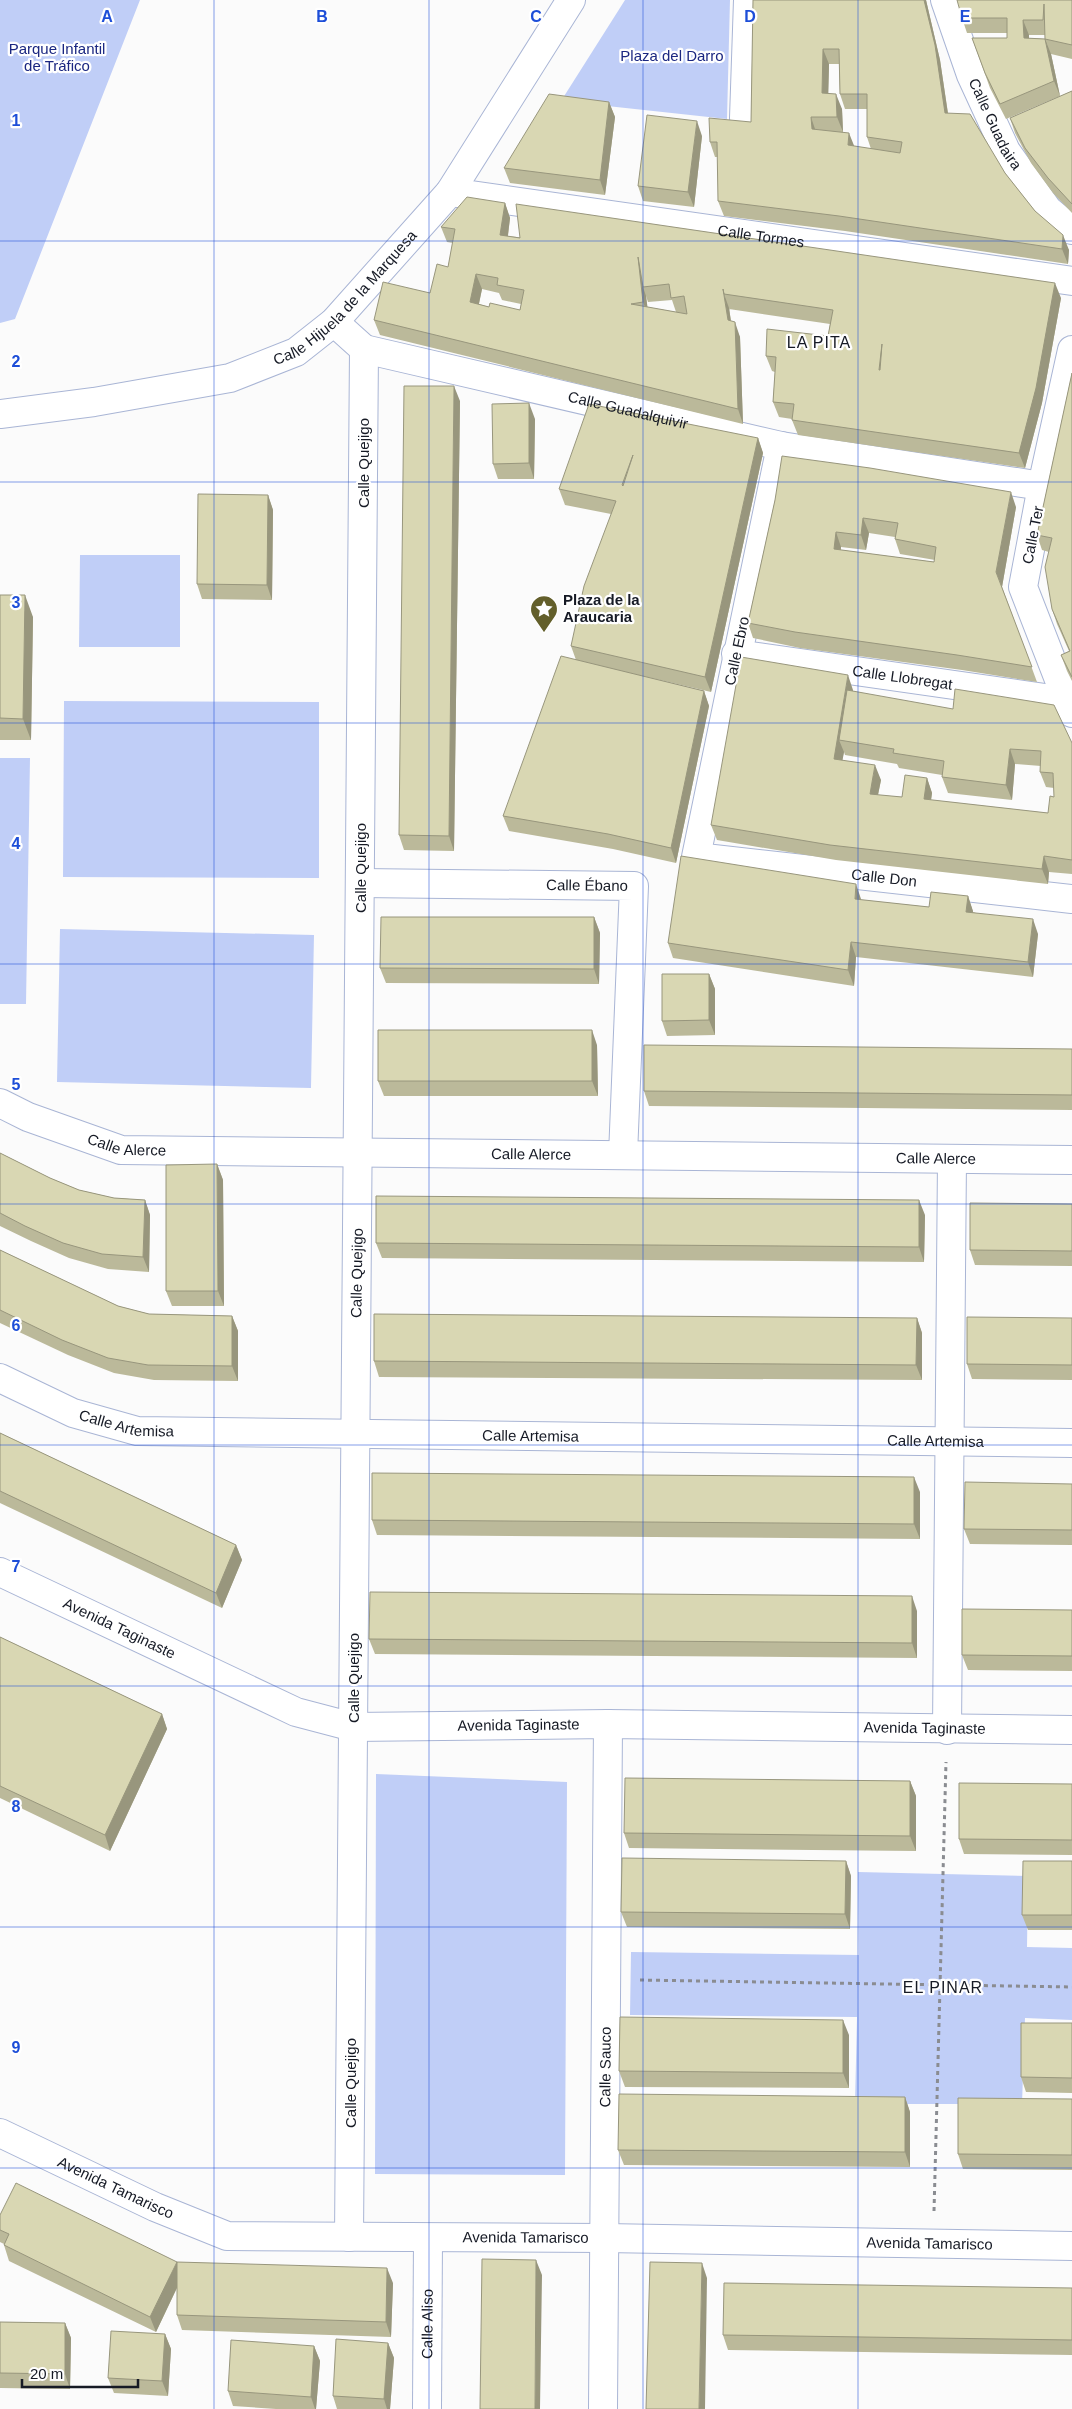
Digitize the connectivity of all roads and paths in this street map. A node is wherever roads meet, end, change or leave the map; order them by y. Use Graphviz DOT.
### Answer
graph roads {
  1 [pos="571,0"];
  2 [pos="748,0"];
  3 [pos="945,0"];
  4 [pos="744,118"];
  5 [pos="450,192"];
  6 [pos="1072,230"];
  7 [pos="1072,281"];
  8 [pos="334,322"];
  9 [pos="364,349"];
  10 [pos="1072,350"];
  11 [pos="0,414"];
  12 [pos="781,446"];
  13 [pos="1042,486"];
  14 [pos="736,654"];
  15 [pos="1069,707"];
  16 [pos="696,857"];
  17 [pos="361,883"];
  18 [pos="1072,900"];
  19 [pos="0,1103"];
  20 [pos="359,1153"];
  21 [pos="623,1155"];
  22 [pos="952,1159"];
  23 [pos="1072,1160"];
  24 [pos="0,1378"];
  25 [pos="356,1435"];
  26 [pos="949,1441"];
  27 [pos="1072,1443"];
  28 [pos="0,1572"];
  29 [pos="608,1724"];
  30 [pos="353,1727"];
  31 [pos="946,1730"];
  32 [pos="1072,1730"];
  33 [pos="607,1980"];
  34 [pos="941,1985"];
  35 [pos="1072,1987"];
  36 [pos="0,2132"];
  37 [pos="349,2237"];
  38 [pos="605,2238"];
  39 [pos="428,2239"];
  40 [pos="934,2244"];
  41 [pos="1072,2246"];
  42 [pos="427,2409"];
  43 [pos="603,2409"];
  1 -- 5 [label="street, Calle Hijuela de la Marquesa"];
  2 -- 4 [label="street"];
  3 -- 6 [label="street, Calle Guadaira"];
  5 -- 7 [label="street, Calle Tormes"];
  5 -- 8 [label="street, Calle Hijuela de la Marquesa"];
  8 -- 9 [label="street"];
  8 -- 11 [label="street, Calle Hijuela de la Marquesa"];
  9 -- 12 [label="street, Calle Guadalquivir"];
  9 -- 17 [label="street, Calle Quejigo"];
  10 -- 13 [label="street, Calle Ter"];
  12 -- 13 [label="street, Calle Guadalquivir"];
  12 -- 14 [label="street, Calle Ebro"];
  13 -- 15 [label="street, Calle Ter"];
  14 -- 15 [label="street, Calle Llobregat"];
  14 -- 16 [label="street, Calle Ebro"];
  16 -- 18 [label="street, Calle Don"];
  17 -- 20 [label="street, Calle Quejigo"];
  17 -- 21 [label="street, Calle Ébano"];
  19 -- 20 [label="street, Calle Alerce"];
  20 -- 21 [label="street, Calle Alerce"];
  20 -- 25 [label="street, Calle Quejigo"];
  21 -- 22 [label="street, Calle Alerce"];
  22 -- 23 [label="street, Calle Alerce"];
  22 -- 26 [label="street"];
  24 -- 25 [label="street, Calle Artemisa"];
  25 -- 26 [label="street, Calle Artemisa"];
  25 -- 30 [label="street, Calle Quejigo"];
  26 -- 27 [label="street, Calle Artemisa"];
  26 -- 31 [label="street"];
  28 -- 30 [label="street, Avenida Taginaste"];
  29 -- 30 [label="street, Avenida Taginaste"];
  29 -- 31 [label="street, Avenida Taginaste"];
  29 -- 33 [label="street, Calle Sauco"];
  30 -- 37 [label="street, Calle Quejigo"];
  31 -- 32 [label="street, Avenida Taginaste"];
  31 -- 34 [label="path"];
  33 -- 34 [label="path"];
  33 -- 38 [label="street, Calle Sauco"];
  34 -- 35 [label="path"];
  34 -- 40 [label="path"];
  36 -- 37 [label="street, Avenida Tamarisco"];
  37 -- 39 [label="street, Avenida Tamarisco"];
  38 -- 39 [label="street, Avenida Tamarisco"];
  38 -- 40 [label="street, Avenida Tamarisco"];
  38 -- 43 [label="street, Calle Sauco"];
  39 -- 42 [label="street, Calle Aliso"];
  40 -- 41 [label="street, Avenida Tamarisco"];
}
